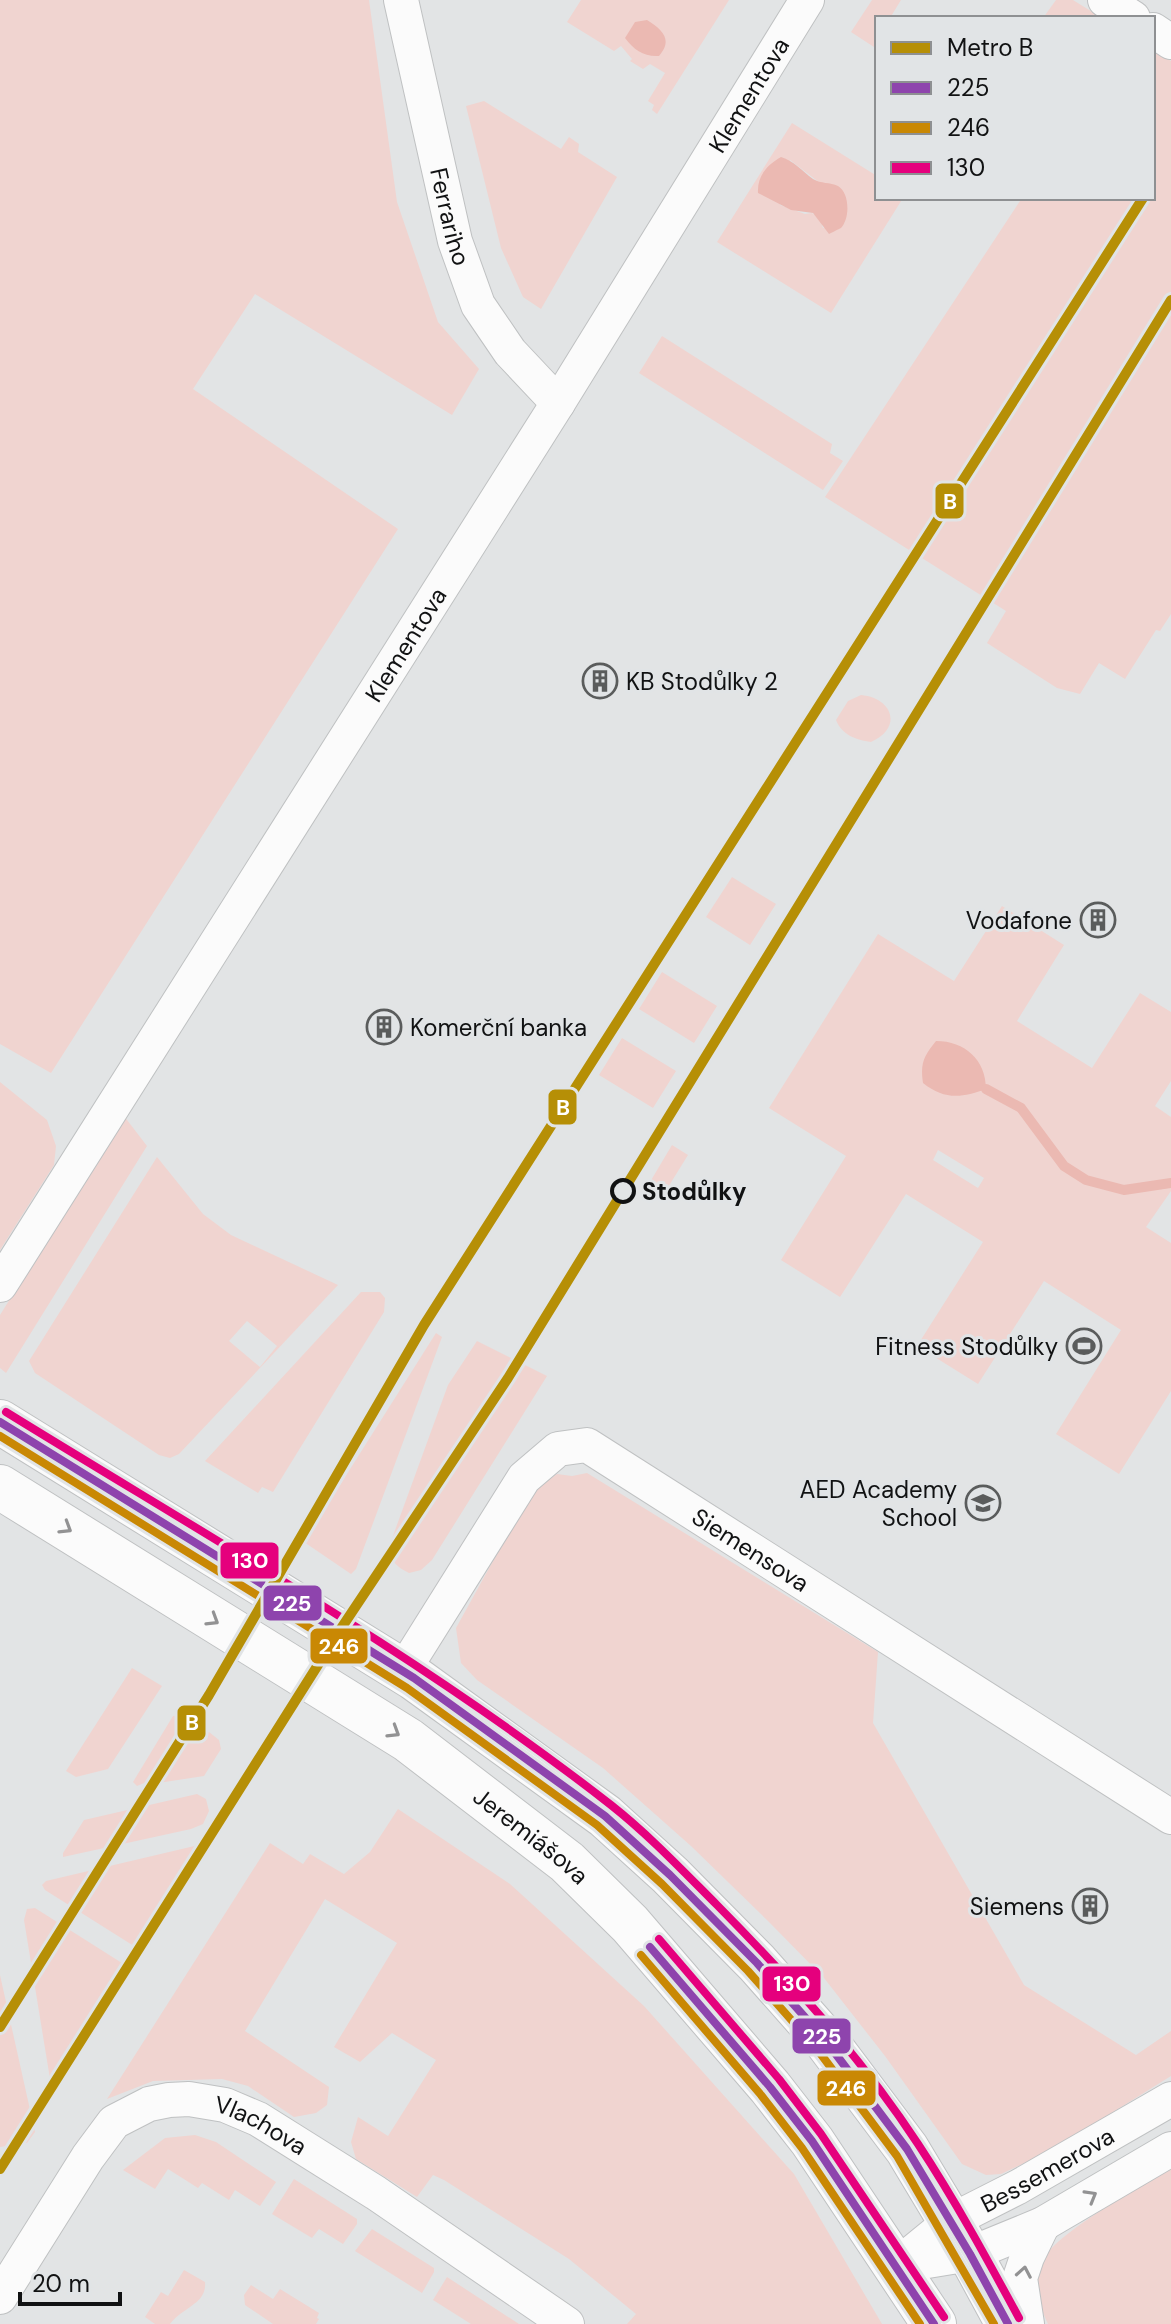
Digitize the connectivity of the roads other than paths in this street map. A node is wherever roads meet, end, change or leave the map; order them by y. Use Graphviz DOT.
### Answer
graph roads {
  1 [pos="401,0"];
  2 [pos="807,0"];
  3 [pos="1105,0"];
  4 [pos="1133,16"];
  5 [pos="558,403"];
  6 [pos="0,1285"];
  7 [pos="0,1422"];
  8 [pos="0,1487"];
  9 [pos="403,1671"];
  10 [pos="1171,1817"];
  11 [pos="1171,2099"];
  12 [pos="1171,2149"];
  13 [pos="1043,2224"];
  14 [pos="961,2237"];
  15 [pos="896,2266"];
  16 [pos="0,2297"];
  17 [pos="567,2324"];
  18 [pos="934,2324"];
  19 [pos="1008,2324"];
  20 [pos="1027,2324"];
  1 -- 5 [label="street, Ferrariho"];
  2 -- 5 [label="street, Klementova"];
  3 -- 4 [label="street"];
  5 -- 6 [label="street, Klementova"];
  7 -- 9 [label="main road"];
  8 -- 15 [label="main road, Jeremiášova, one-way"];
  9 -- 10 [label="street, Siemensova"];
  9 -- 14 [label="main road"];
  11 -- 14 [label="street, Bessemerova"];
  13 -- 12 [label="street, Bessemerova, one-way"];
  13 -- 14 [label="street, Bessemerova"];
  20 -- 13 [label="street, Bessemerova, one-way"];
  14 -- 15 [label="street, Bessemerova"];
  14 -- 19 [label="main road"];
  15 -- 18 [label="main road, Jeremiášova"];
  16 -- 17 [label="street, Vlachova"];
}
